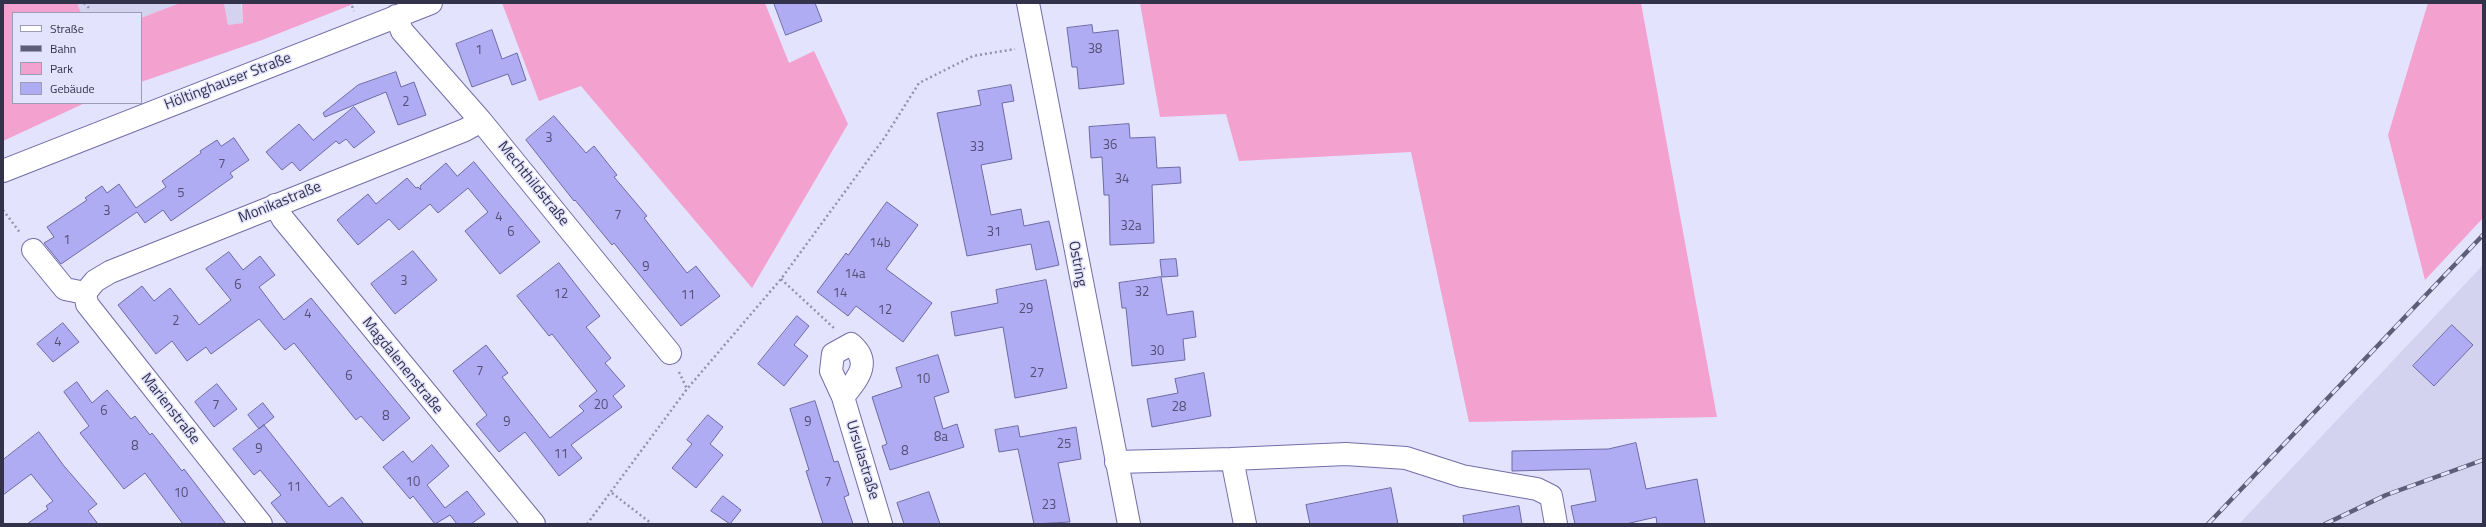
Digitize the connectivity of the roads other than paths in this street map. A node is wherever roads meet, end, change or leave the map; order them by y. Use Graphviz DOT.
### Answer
graph roads {
  1 [pos="431,3"];
  2 [pos="1028,3"];
  3 [pos="396,16"];
  4 [pos="481,121"];
  5 [pos="3,171"];
  6 [pos="275,205"];
  7 [pos="33,250"];
  8 [pos="85,293"];
  9 [pos="851,344"];
  10 [pos="670,353"];
  11 [pos="1232,459"];
  12 [pos="1116,462"];
  13 [pos="530,521"];
  14 [pos="261,524"];
  15 [pos="882,524"];
  16 [pos="1129,524"];
  17 [pos="1245,524"];
  18 [pos="1556,524"];
  1 -- 3 [label="street, Höltinghauser Straße"];
  2 -- 12 [label="street, Ostring"];
  3 -- 4 [label="street, Mechthildstraße"];
  3 -- 5 [label="street, Höltinghauser Straße"];
  4 -- 6 [label="street, Monikastraße"];
  4 -- 10 [label="street, Mechthildstraße"];
  6 -- 8 [label="street, Monikastraße"];
  6 -- 13 [label="street, Magdalenenstraße"];
  7 -- 8 [label="street"];
  8 -- 14 [label="street, Marienstraße"];
  9 -- 15 [label="street, Ursulastraße"];
  11 -- 12 [label="street"];
  11 -- 17 [label="street"];
  11 -- 18 [label="street"];
  12 -- 16 [label="street, Ostring"];
}
